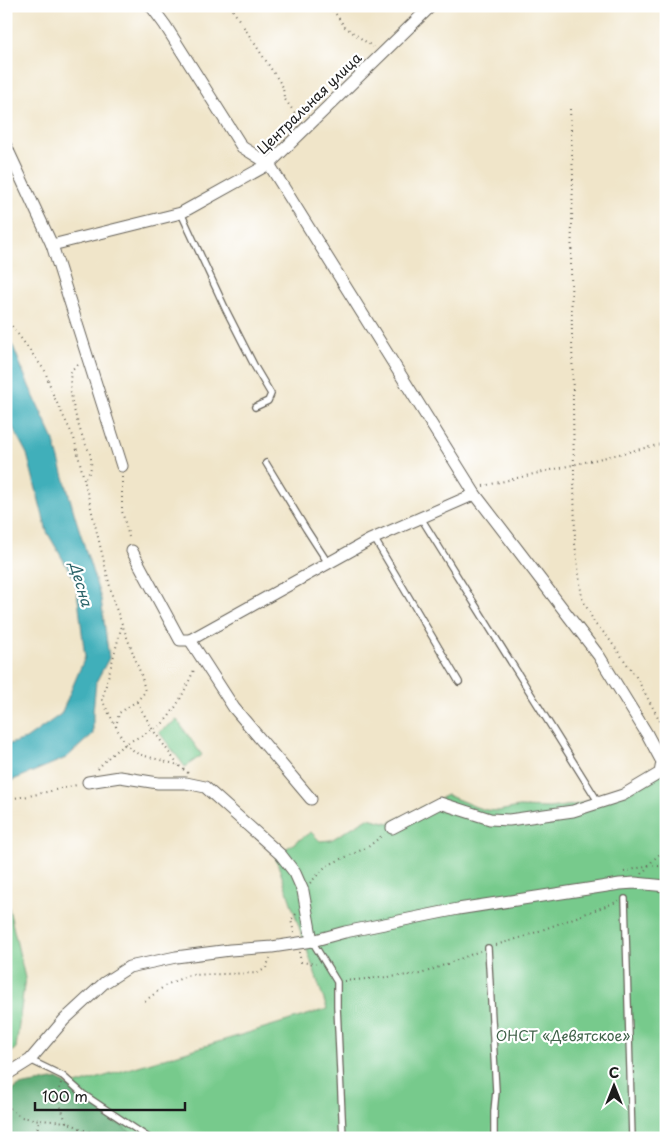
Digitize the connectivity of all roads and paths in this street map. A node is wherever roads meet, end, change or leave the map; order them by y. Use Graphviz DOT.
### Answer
graph roads {
  1 [pos="151,6"];
  2 [pos="230,6"];
  3 [pos="330,6"];
  4 [pos="431,6"];
  5 [pos="382,54"];
  6 [pos="570,109"];
  7 [pos="306,128"];
  8 [pos="6,146"];
  9 [pos="269,164"];
  10 [pos="181,213"];
  11 [pos="52,245"];
  12 [pos="6,318"];
  13 [pos="88,359"];
  14 [pos="255,407"];
  15 [pos="666,443"];
  16 [pos="266,463"];
  17 [pos="575,465"];
  18 [pos="122,466"];
  19 [pos="84,480"];
  20 [pos="472,489"];
  21 [pos="421,518"];
  22 [pos="374,538"];
  23 [pos="132,551"];
  24 [pos="328,563"];
  25 [pos="122,625"];
  26 [pos="190,640"];
  27 [pos="200,656"];
  28 [pos="459,682"];
  29 [pos="137,701"];
  30 [pos="116,727"];
  31 [pos="153,730"];
  32 [pos="666,730"];
  33 [pos="125,744"];
  34 [pos="178,765"];
  35 [pos="192,776"];
  36 [pos="88,782"];
  37 [pos="6,799"];
  38 [pos="311,799"];
  39 [pos="599,803"];
  40 [pos="392,828"];
  41 [pos="666,848"];
  42 [pos="635,883"];
  43 [pos="666,886"];
  44 [pos="303,891"];
  45 [pos="625,899"];
  46 [pos="312,941"];
  47 [pos="272,947"];
  48 [pos="488,948"];
  49 [pos="337,982"];
  50 [pos="145,1001"];
  51 [pos="30,1060"];
  52 [pos="6,1075"];
  53 [pos="63,1076"];
  54 [pos="6,1105"];
  55 [pos="39,1120"];
  56 [pos="66,1122"];
  57 [pos="36,1138"];
  58 [pos="109,1138"];
  59 [pos="149,1138"];
  60 [pos="343,1138"];
  61 [pos="494,1138"];
  62 [pos="632,1138"];
  1 -- 9 [label="street"];
  2 -- 7 [label="path"];
  3 -- 5 [label="path"];
  4 -- 5 [label="street, Центральная улица"];
  5 -- 7 [label="street, Центральная улица"];
  6 -- 17 [label="path"];
  7 -- 9 [label="street, Центральная улица"];
  8 -- 11 [label="street"];
  9 -- 10 [label="street, Центральная улица"];
  9 -- 20 [label="street"];
  10 -- 11 [label="street, Центральная улица"];
  10 -- 14 [label="lane"];
  11 -- 13 [label="street"];
  12 -- 19 [label="path"];
  13 -- 18 [label="street"];
  13 -- 19 [label="path"];
  15 -- 17 [label="path"];
  16 -- 24 [label="lane"];
  17 -- 20 [label="path"];
  17 -- 32 [label="path"];
  18 -- 23 [label="path"];
  19 -- 25 [label="path"];
  20 -- 21 [label="street"];
  20 -- 39 [label="street"];
  21 -- 22 [label="street"];
  21 -- 39 [label="lane"];
  22 -- 24 [label="street"];
  22 -- 28 [label="lane"];
  23 -- 26 [label="street"];
  24 -- 26 [label="street"];
  25 -- 29 [label="path"];
  25 -- 30 [label="path"];
  26 -- 27 [label="street"];
  27 -- 31 [label="path"];
  27 -- 38 [label="street"];
  29 -- 30 [label="path"];
  29 -- 31 [label="path"];
  30 -- 33 [label="path"];
  31 -- 33 [label="path"];
  31 -- 34 [label="path"];
  33 -- 34 [label="path"];
  33 -- 36 [label="path"];
  34 -- 35 [label="path"];
  36 -- 37 [label="path"];
  36 -- 44 [label="street"];
  39 -- 40 [label="street"];
  40 -- 44 [label="path"];
  41 -- 42 [label="path"];
  42 -- 43 [label="street"];
  42 -- 46 [label="street"];
  44 -- 46 [label="street"];
  45 -- 48 [label="path"];
  45 -- 62 [label="lane"];
  46 -- 47 [label="street"];
  46 -- 49 [label="lane"];
  47 -- 50 [label="path"];
  47 -- 51 [label="street"];
  48 -- 49 [label="path"];
  48 -- 61 [label="lane"];
  49 -- 60 [label="lane"];
  51 -- 52 [label="street"];
  51 -- 53 [label="lane"];
  53 -- 56 [label="path"];
  53 -- 59 [label="lane"];
  54 -- 55 [label="path"];
  55 -- 56 [label="path"];
  55 -- 57 [label="path"];
  56 -- 58 [label="path"];
}
